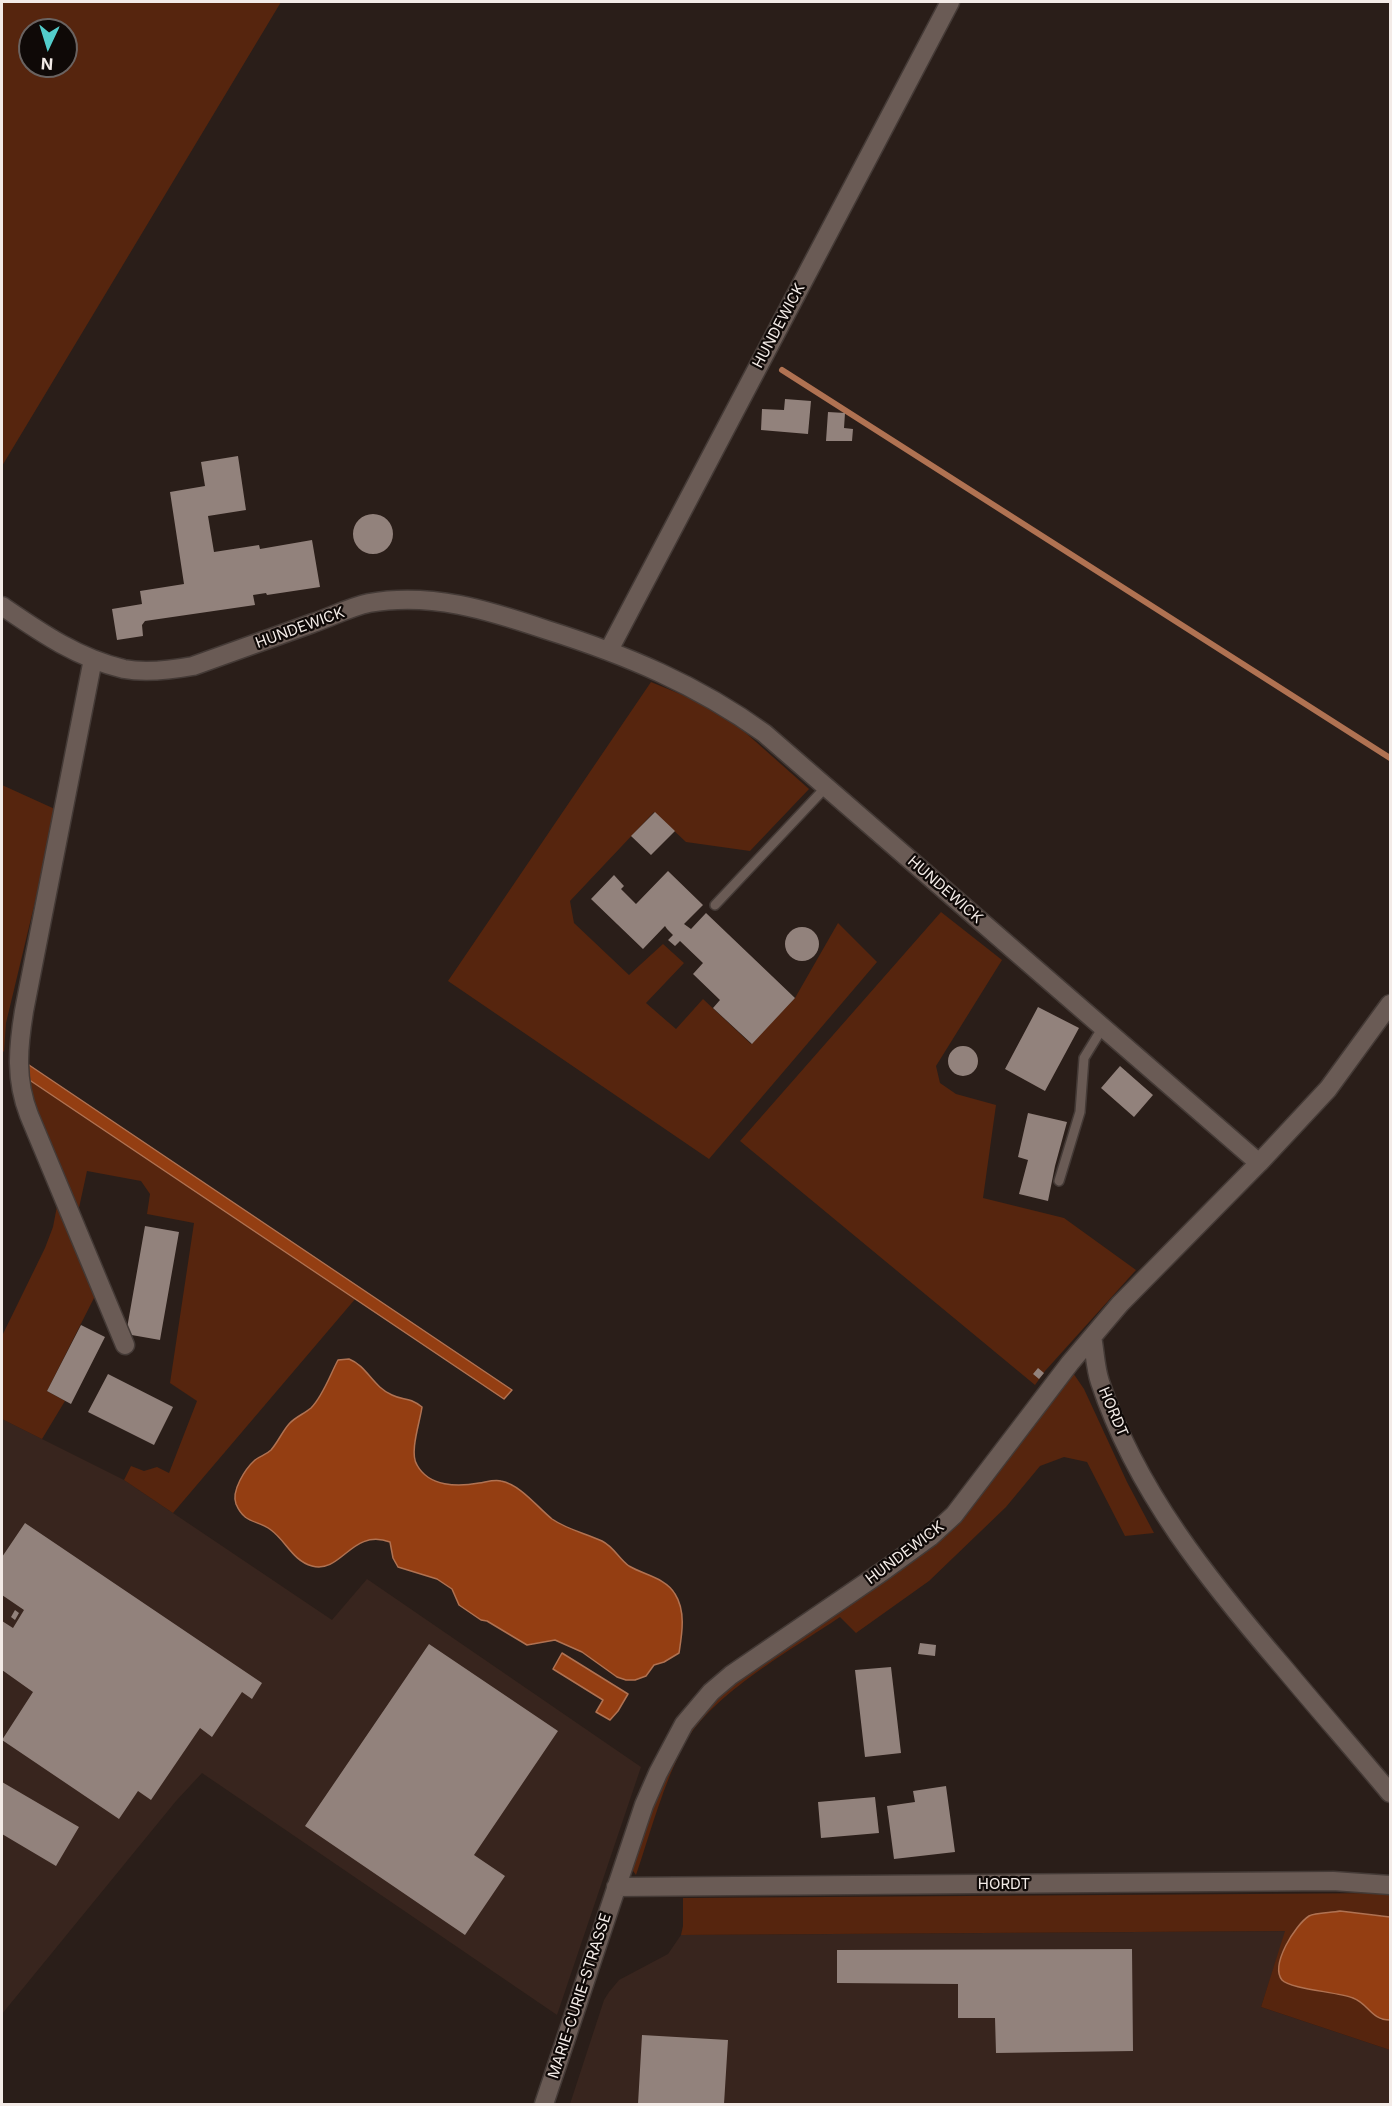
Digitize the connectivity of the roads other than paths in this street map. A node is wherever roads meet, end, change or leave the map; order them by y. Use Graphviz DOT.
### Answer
graph roads {
  1 [pos="950,2"];
  2 [pos="2,606"];
  3 [pos="609,650"];
  4 [pos="93,659"];
  5 [pos="826,787"];
  6 [pos="715,905"];
  7 [pos="1390,1004"];
  8 [pos="1103,1027"];
  9 [pos="1260,1163"];
  10 [pos="1059,1181"];
  11 [pos="1092,1337"];
  12 [pos="125,1344"];
  13 [pos="1390,1793"];
  14 [pos="1390,1885"];
  15 [pos="616,1887"];
  16 [pos="544,2104"];
  1 -- 3 [label="street, HUNDEWICK"];
  2 -- 4 [label="street, HUNDEWICK"];
  3 -- 4 [label="street, HUNDEWICK"];
  3 -- 5 [label="street, HUNDEWICK"];
  4 -- 12 [label="street"];
  5 -- 6 [label="lane"];
  5 -- 8 [label="street, HUNDEWICK"];
  7 -- 9 [label="street, HUNDEWICK"];
  8 -- 9 [label="street, HUNDEWICK"];
  8 -- 10 [label="lane"];
  9 -- 11 [label="street, HUNDEWICK"];
  11 -- 13 [label="street, HORDT"];
  11 -- 15 [label="street, HUNDEWICK"];
  14 -- 15 [label="street, HORDT"];
  15 -- 16 [label="street, MARIE-CURIE-STRASSE"];
}
